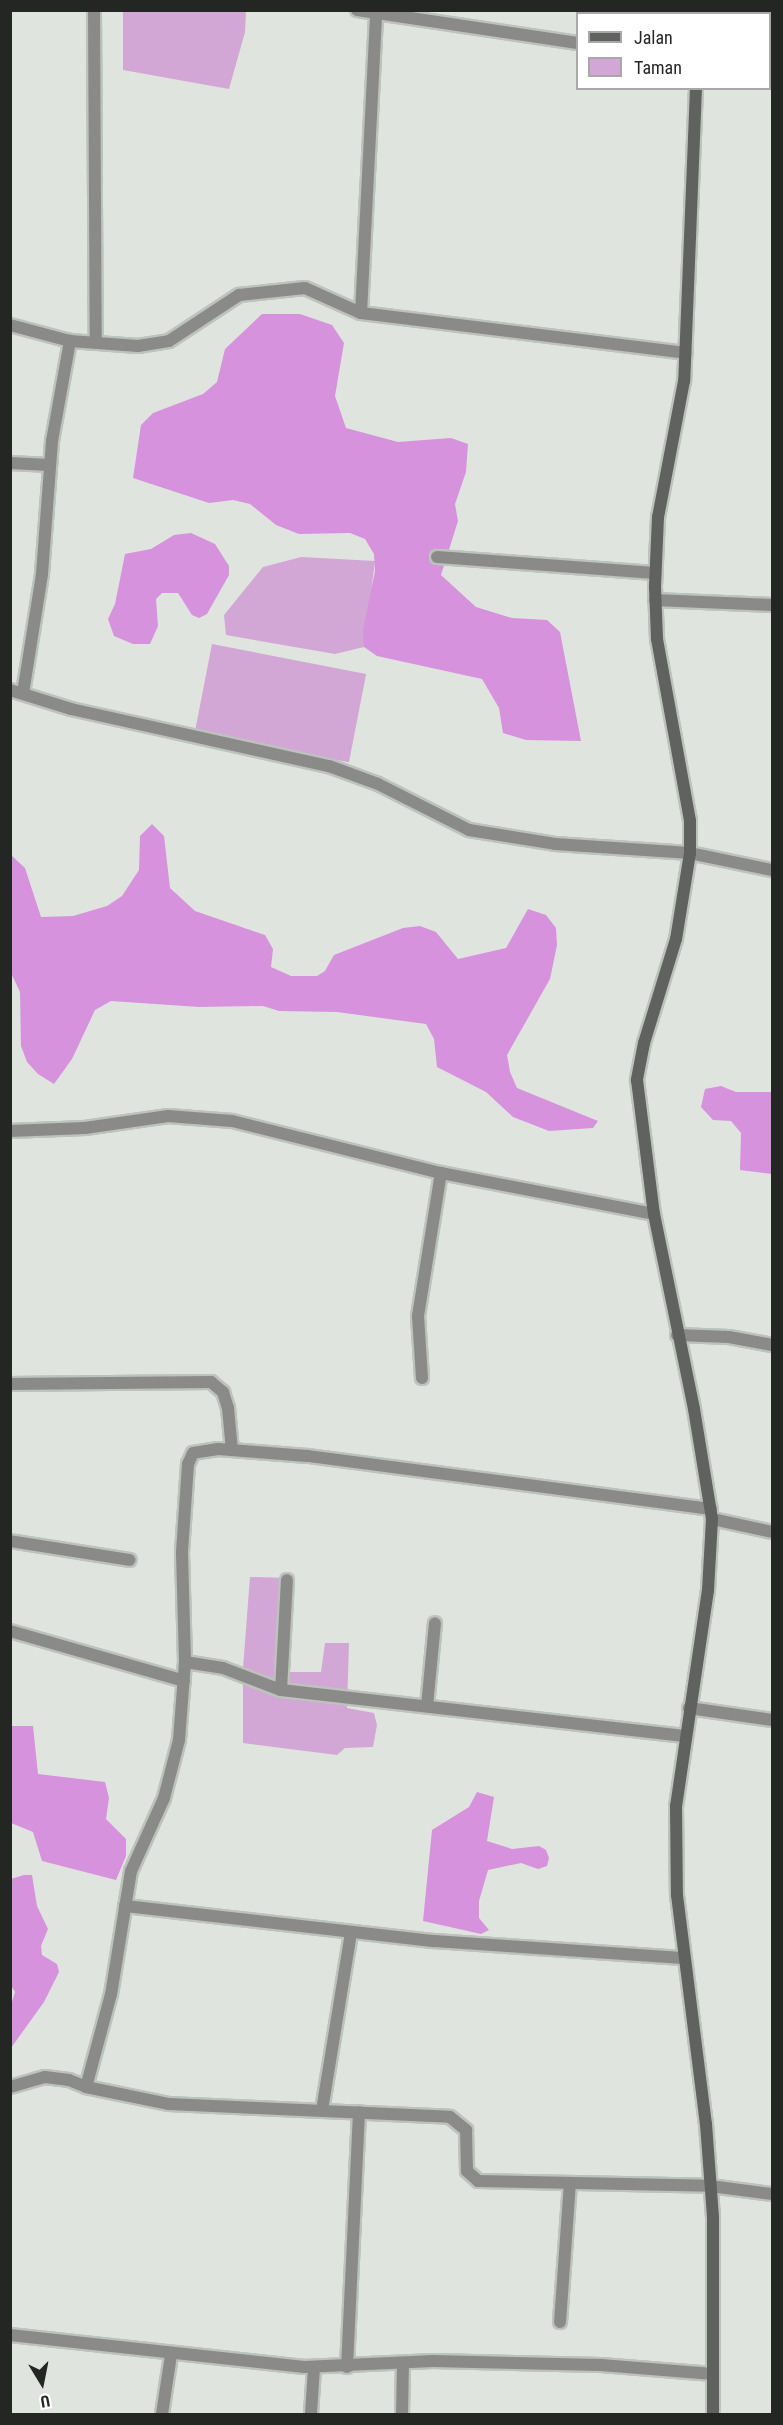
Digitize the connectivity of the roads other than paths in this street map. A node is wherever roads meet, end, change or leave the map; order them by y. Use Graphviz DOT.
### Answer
graph roads {
  1 [pos="94,10"];
  2 [pos="357,10"];
  3 [pos="376,13"];
  4 [pos="576,43"];
  5 [pos="696,90"];
  6 [pos="361,313"];
  7 [pos="10,325"];
  8 [pos="70,341"];
  9 [pos="96,342"];
  10 [pos="686,353"];
  11 [pos="10,463"];
  12 [pos="49,465"];
  13 [pos="437,557"];
  14 [pos="655,573"];
  15 [pos="655,600"];
  16 [pos="772,605"];
  17 [pos="17,692"];
  18 [pos="690,853"];
  19 [pos="772,870"];
  20 [pos="10,1131"];
  21 [pos="441,1173"];
  22 [pos="654,1214"];
  23 [pos="678,1335"];
  24 [pos="772,1345"];
  25 [pos="422,1378"];
  26 [pos="10,1384"];
  27 [pos="231,1450"];
  28 [pos="711,1514"];
  29 [pos="772,1532"];
  30 [pos="10,1541"];
  31 [pos="129,1560"];
  32 [pos="287,1580"];
  33 [pos="435,1623"];
  34 [pos="10,1631"];
  35 [pos="185,1662"];
  36 [pos="184,1681"];
  37 [pos="281,1690"];
  38 [pos="427,1706"];
  39 [pos="689,1708"];
  40 [pos="772,1720"];
  41 [pos="684,1736"];
  42 [pos="125,1906"];
  43 [pos="351,1932"];
  44 [pos="684,1958"];
  45 [pos="10,2087"];
  46 [pos="86,2087"];
  47 [pos="322,2110"];
  48 [pos="359,2112"];
  49 [pos="570,2183"];
  50 [pos="710,2186"];
  51 [pos="772,2194"];
  52 [pos="560,2322"];
  53 [pos="11,2337"];
  54 [pos="171,2355"];
  55 [pos="403,2363"];
  56 [pos="314,2367"];
  57 [pos="346,2367"];
  58 [pos="713,2374"];
  59 [pos="162,2415"];
  60 [pos="310,2415"];
  61 [pos="402,2415"];
  62 [pos="713,2415"];
  1 -- 9 [label="street"];
  2 -- 3 [label="street"];
  3 -- 4 [label="street"];
  3 -- 6 [label="street"];
  5 -- 10 [label="street"];
  6 -- 9 [label="street"];
  6 -- 10 [label="street"];
  7 -- 8 [label="street"];
  8 -- 9 [label="street"];
  8 -- 12 [label="street"];
  10 -- 14 [label="street"];
  11 -- 12 [label="street"];
  12 -- 17 [label="street"];
  13 -- 14 [label="street"];
  14 -- 15 [label="street"];
  15 -- 16 [label="street"];
  15 -- 18 [label="street"];
  17 -- 18 [label="street"];
  18 -- 19 [label="street"];
  18 -- 22 [label="street"];
  20 -- 21 [label="street"];
  21 -- 22 [label="street"];
  21 -- 25 [label="street"];
  22 -- 23 [label="street"];
  23 -- 24 [label="street"];
  23 -- 28 [label="street"];
  26 -- 27 [label="street"];
  27 -- 28 [label="street"];
  27 -- 35 [label="street"];
  28 -- 29 [label="street"];
  28 -- 39 [label="street"];
  30 -- 31 [label="street"];
  32 -- 37 [label="street"];
  33 -- 38 [label="street"];
  34 -- 36 [label="street"];
  35 -- 36 [label="street"];
  35 -- 37 [label="street"];
  36 -- 42 [label="street"];
  37 -- 38 [label="street"];
  38 -- 41 [label="street"];
  39 -- 40 [label="street"];
  39 -- 41 [label="street"];
  41 -- 44 [label="street"];
  42 -- 43 [label="street"];
  42 -- 46 [label="street"];
  43 -- 44 [label="street"];
  43 -- 47 [label="street"];
  44 -- 50 [label="street"];
  45 -- 46 [label="street"];
  46 -- 47 [label="street"];
  47 -- 48 [label="street"];
  48 -- 49 [label="street"];
  48 -- 57 [label="street"];
  49 -- 50 [label="street"];
  49 -- 52 [label="street"];
  50 -- 51 [label="street"];
  50 -- 58 [label="street"];
  53 -- 54 [label="street"];
  54 -- 56 [label="street"];
  54 -- 59 [label="street"];
  55 -- 57 [label="street"];
  55 -- 58 [label="street"];
  55 -- 61 [label="street"];
  56 -- 57 [label="street"];
  56 -- 60 [label="street"];
  58 -- 62 [label="street"];
}
